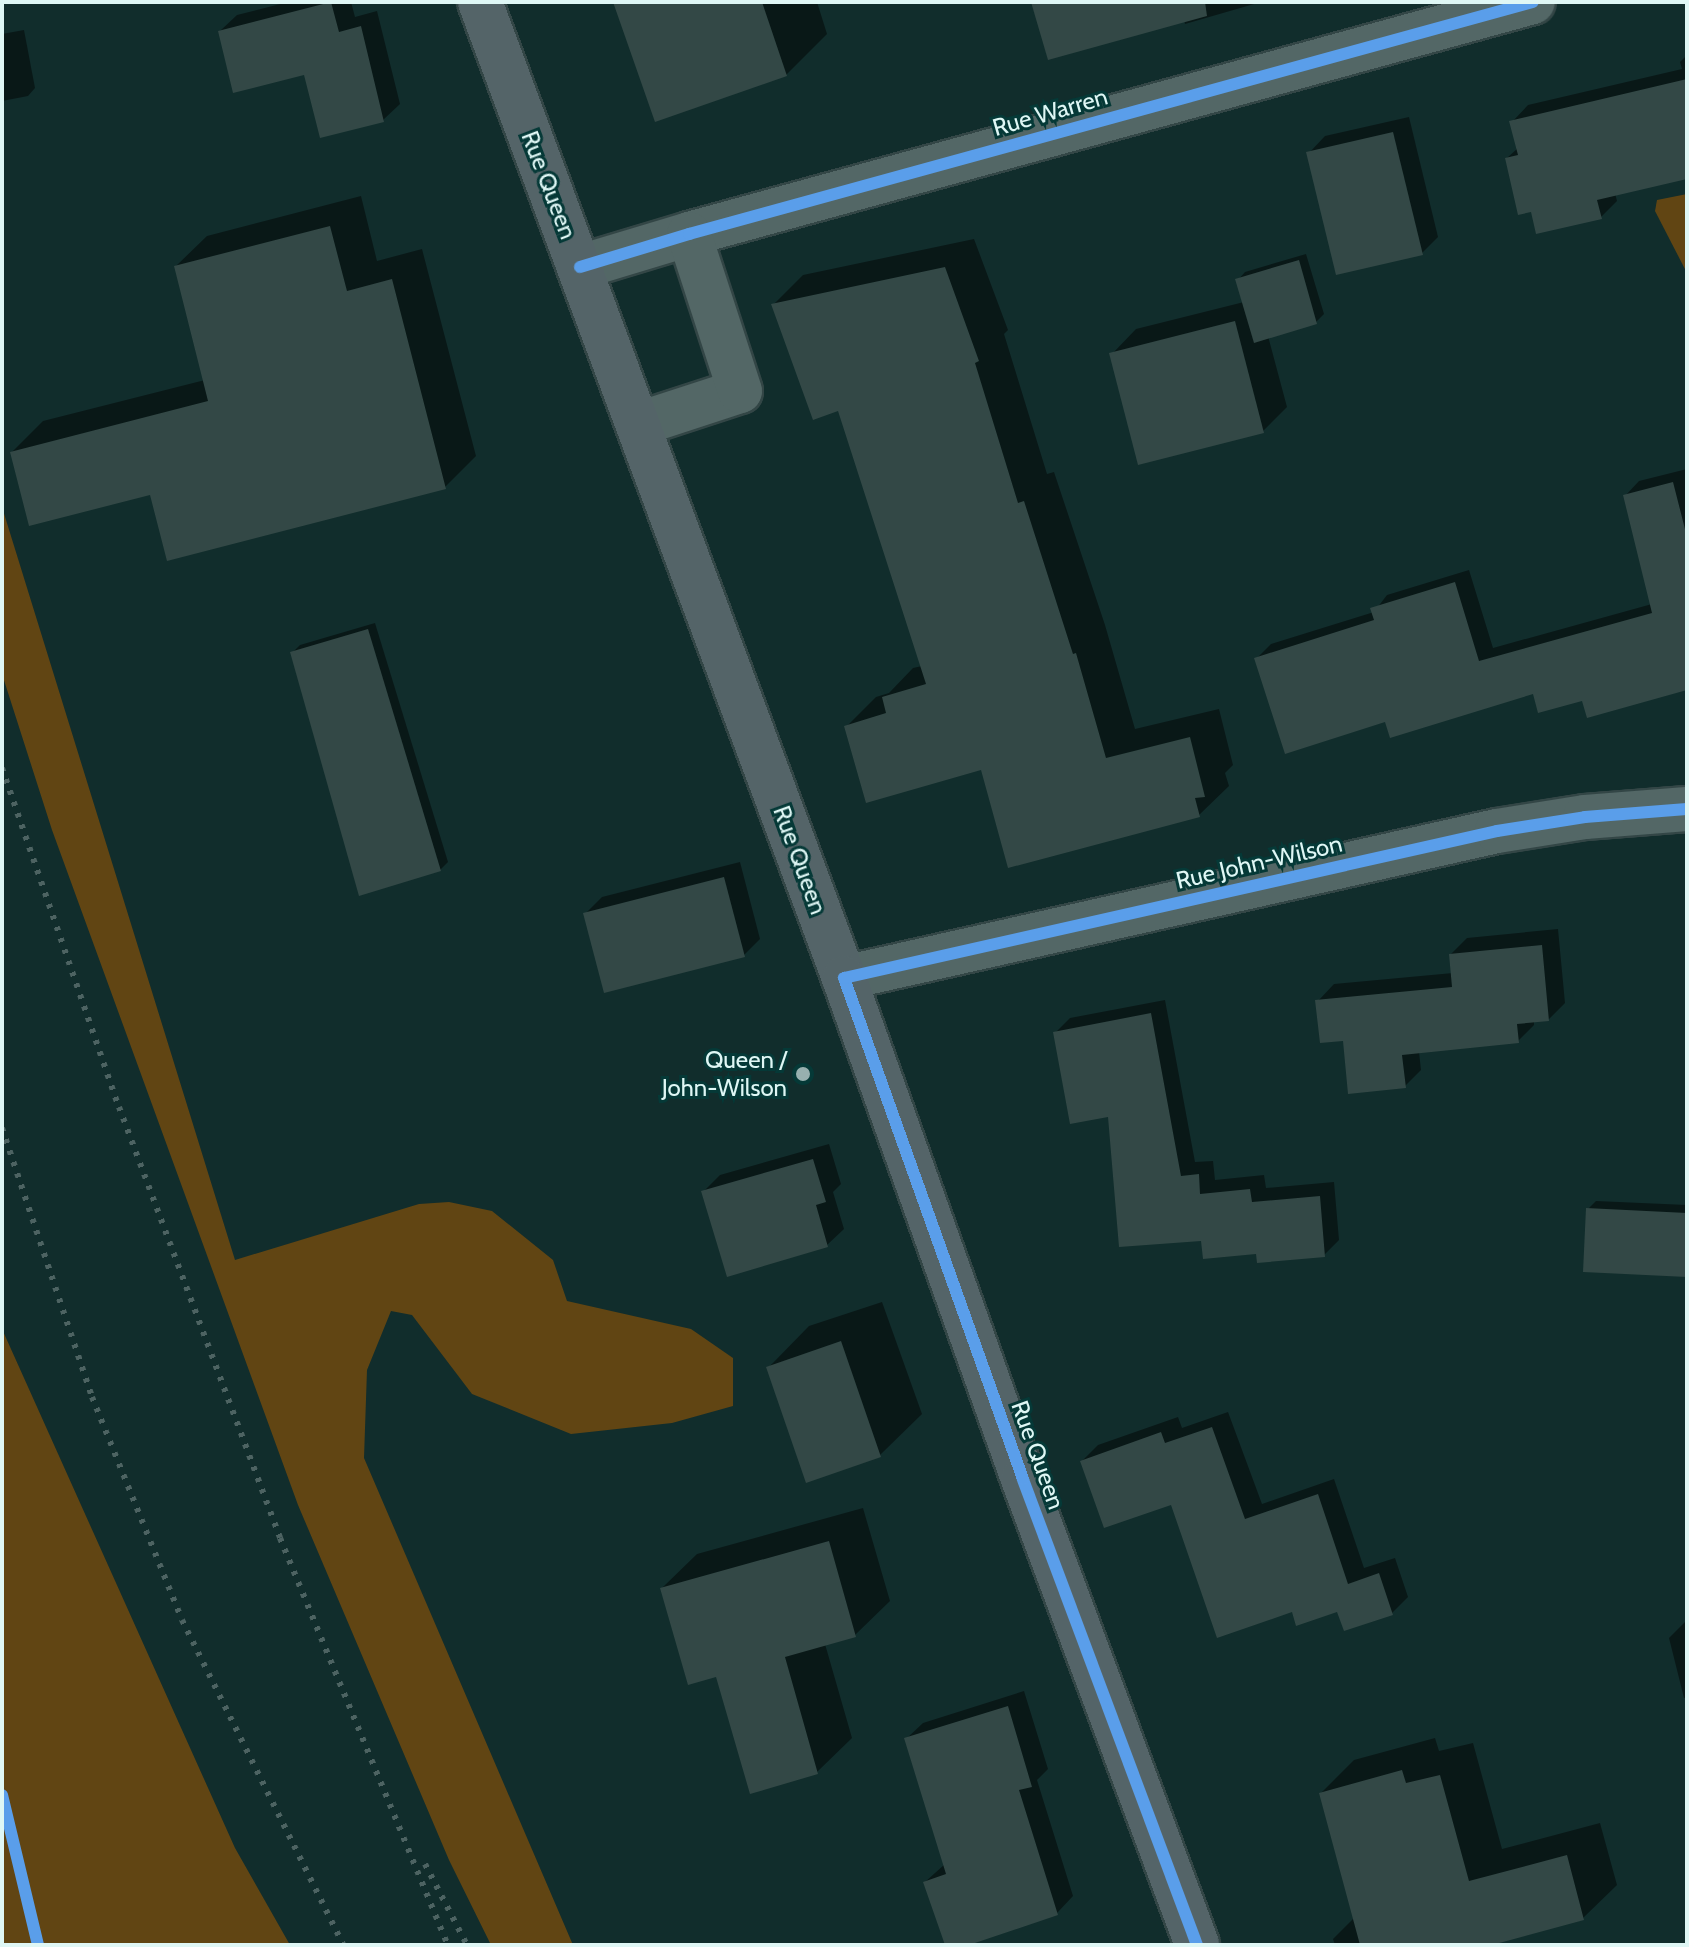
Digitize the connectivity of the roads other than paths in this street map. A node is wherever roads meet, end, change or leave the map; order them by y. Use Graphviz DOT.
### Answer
graph roads {
  1 [pos="480,2"];
  2 [pos="1533,2"];
  3 [pos="689,234"];
  4 [pos="580,267"];
  5 [pos="639,424"];
  6 [pos="1687,809"];
  7 [pos="844,978"];
  8 [pos="1197,1945"];
  1 -- 4 [label="main road, Rue Queen"];
  2 -- 3 [label="street, Rue Warren"];
  3 -- 4 [label="street, Rue Warren"];
  3 -- 5 [label="street"];
  4 -- 5 [label="main road, Rue Queen"];
  5 -- 7 [label="main road, Rue Queen"];
  6 -- 7 [label="street, Rue John-Wilson"];
  7 -- 8 [label="main road, Rue Queen"];
}
